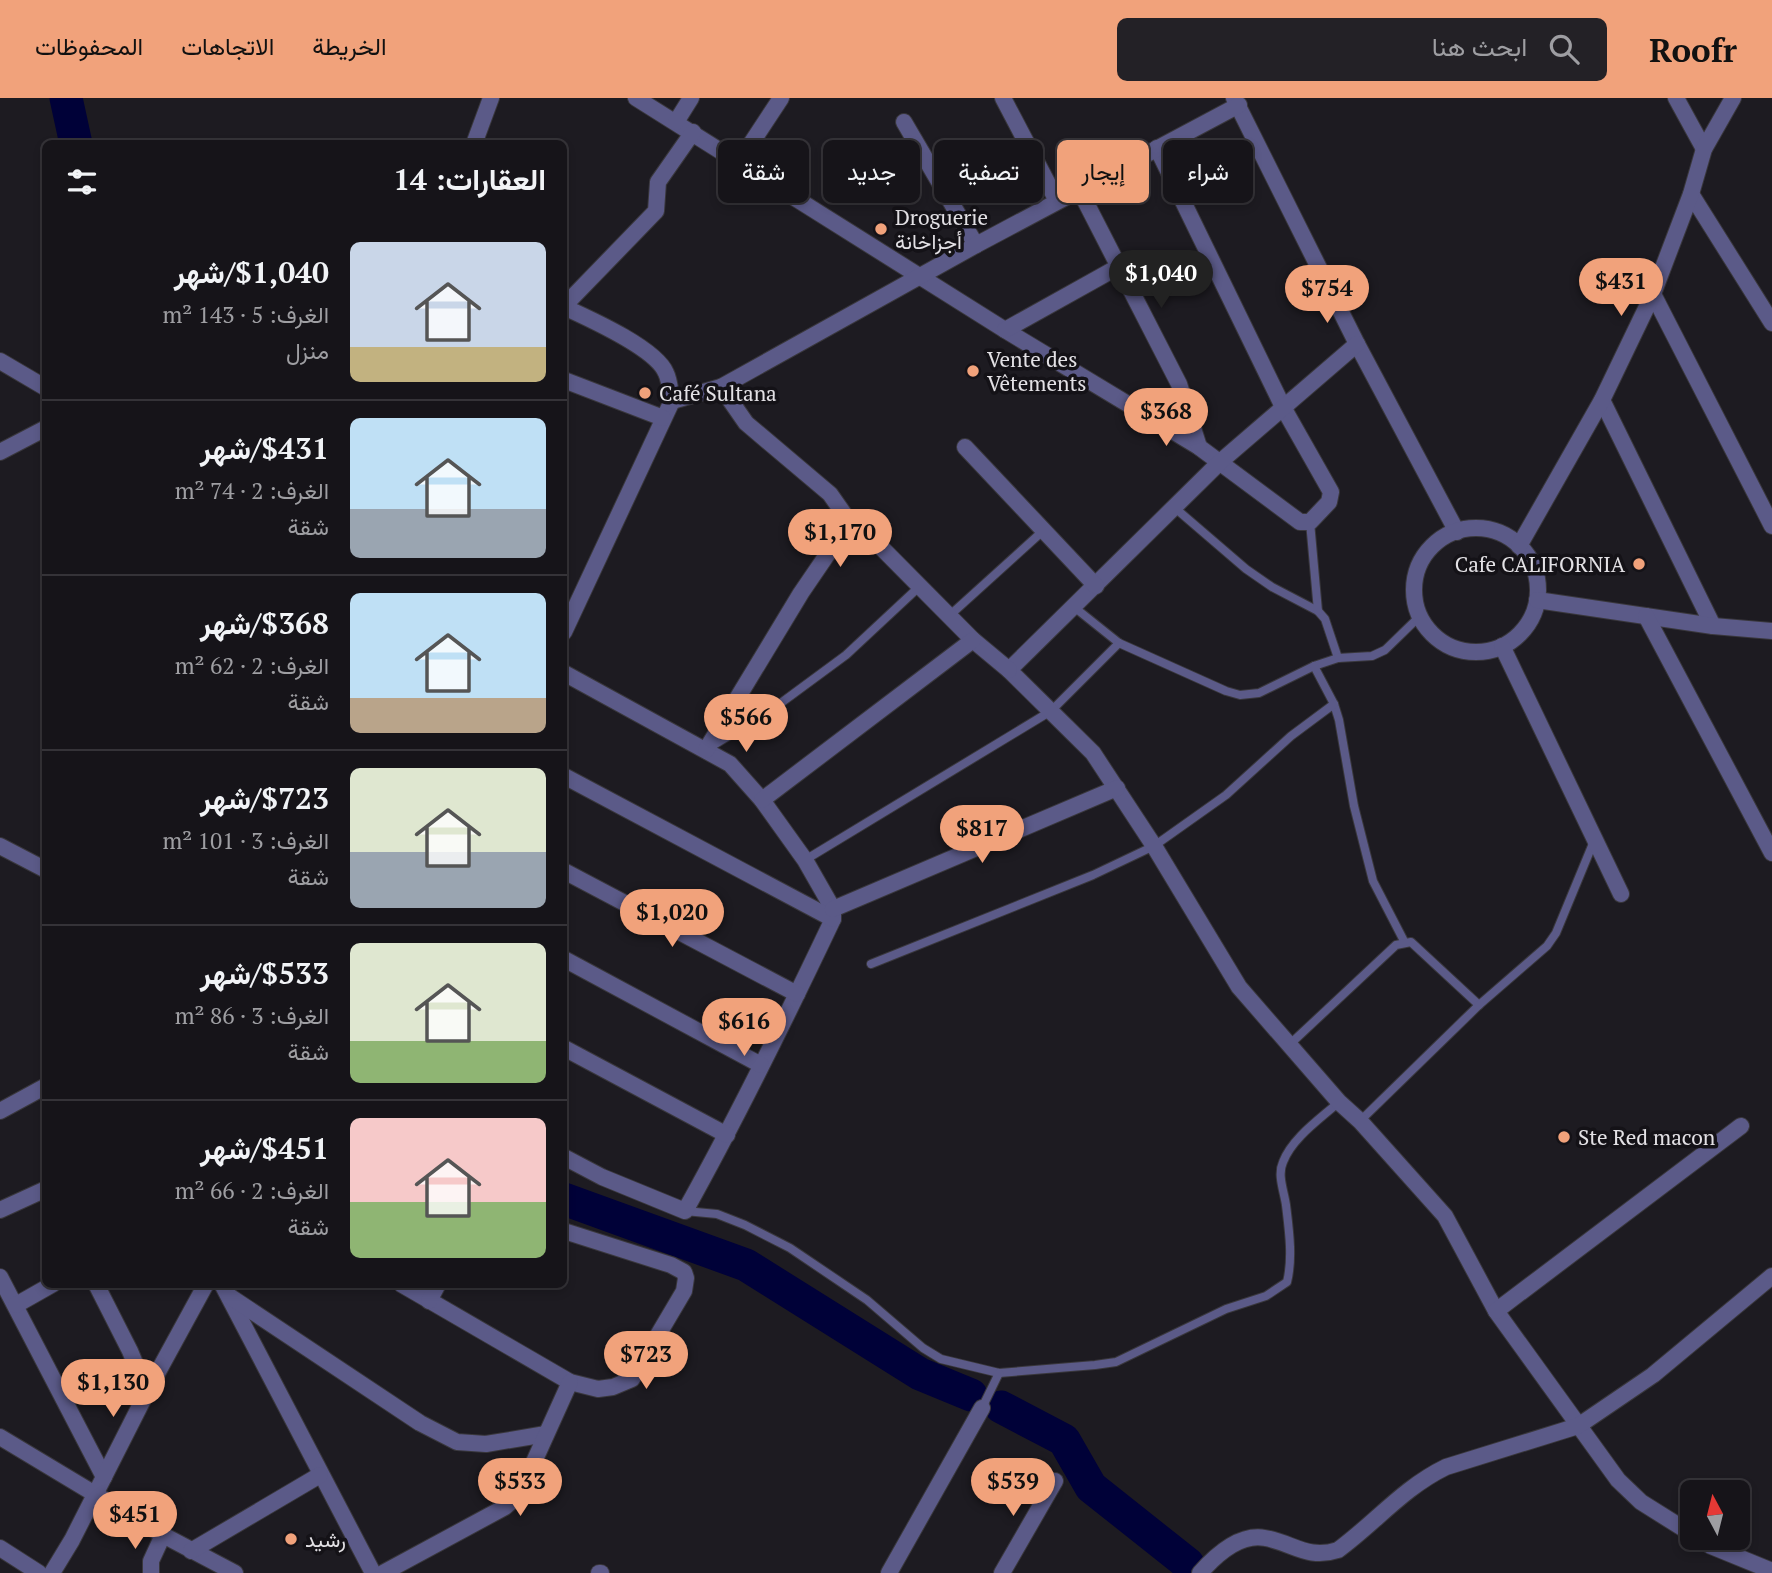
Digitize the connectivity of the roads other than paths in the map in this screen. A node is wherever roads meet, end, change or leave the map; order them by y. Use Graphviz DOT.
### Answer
graph roads {
  1 [pos="491,98"];
  2 [pos="636,98"];
  3 [pos="691,98"];
  4 [pos="780,98"];
  5 [pos="1676,98"];
  6 [pos="1733,98"];
  7 [pos="1009,100"];
  8 [pos="1237,102"];
  9 [pos="676,122"];
  10 [pos="904,122"];
  11 [pos="693,132"];
  12 [pos="475,140"];
  13 [pos="753,140"];
  14 [pos="718,148"];
  15 [pos="1157,148"];
  16 [pos="1704,149"];
  17 [pos="1149,152"];
  18 [pos="1692,194"];
  19 [pos="1057,201"];
  20 [pos="805,203"];
  21 [pos="1086,203"];
  22 [pos="976,245"];
  23 [pos="1118,267"];
  24 [pos="920,275"];
  25 [pos="1653,295"];
  26 [pos="567,303"];
  27 [pos="567,307"];
  28 [pos="1772,323"];
  29 [pos="1005,330"];
  30 [pos="1357,344"];
  31 [pos="0,361"];
  32 [pos="567,381"];
  33 [pos="42,386"];
  34 [pos="721,387"];
  35 [pos="1602,400"];
  36 [pos="671,401"];
  37 [pos="1284,409"];
  38 [pos="663,418"];
  39 [pos="42,430"];
  40 [pos="965,447"];
  41 [pos="1199,447"];
  42 [pos="0,452"];
  43 [pos="1220,462"];
  44 [pos="1175,508"];
  45 [pos="1310,522"];
  46 [pos="851,524"];
  47 [pos="1772,526"];
  48 [pos="1044,530"];
  49 [pos="1457,532"];
  50 [pos="1519,546"];
  51 [pos="920,586"];
  52 [pos="1096,586"];
  53 [pos="1537,600"];
  54 [pos="1074,607"];
  55 [pos="1318,611"];
  56 [pos="949,616"];
  57 [pos="1420,616"];
  58 [pos="1646,616"];
  59 [pos="567,626"];
  60 [pos="1713,626"];
  61 [pos="1772,631"];
  62 [pos="973,640"];
  63 [pos="1119,643"];
  64 [pos="1502,646"];
  65 [pos="1338,658"];
  66 [pos="1314,666"];
  67 [pos="1009,670"];
  68 [pos="567,675"];
  69 [pos="1335,704"];
  70 [pos="1051,711"];
  71 [pos="706,750"];
  72 [pos="567,778"];
  73 [pos="1117,788"];
  74 [pos="762,800"];
  75 [pos="1594,839"];
  76 [pos="0,846"];
  77 [pos="1154,846"];
  78 [pos="1772,853"];
  79 [pos="805,860"];
  80 [pos="42,868"];
  81 [pos="567,873"];
  82 [pos="1620,894"];
  83 [pos="833,914"];
  84 [pos="1404,942"];
  85 [pos="567,961"];
  86 [pos="871,964"];
  87 [pos="797,994"];
  88 [pos="1479,1005"];
  89 [pos="1288,1046"];
  90 [pos="567,1050"];
  91 [pos="761,1065"];
  92 [pos="42,1088"];
  93 [pos="1339,1102"];
  94 [pos="0,1111"];
  95 [pos="1360,1121"];
  96 [pos="1741,1126"];
  97 [pos="727,1135"];
  98 [pos="567,1159"];
  99 [pos="42,1191"];
  100 [pos="0,1210"];
  101 [pos="685,1211"];
  102 [pos="567,1232"];
  103 [pos="1772,1276"];
  104 [pos="0,1277"];
  105 [pos="46,1288"];
  106 [pos="98,1288"];
  107 [pos="204,1288"];
  108 [pos="408,1288"];
  109 [pos="436,1288"];
  110 [pos="225,1290"];
  111 [pos="429,1301"];
  112 [pos="16,1305"];
  113 [pos="1496,1311"];
  114 [pos="999,1373"];
  115 [pos="570,1382"];
  116 [pos="147,1392"];
  117 [pos="982,1408"];
  118 [pos="1578,1426"];
  119 [pos="546,1434"];
  120 [pos="0,1437"];
  121 [pos="320,1475"];
  122 [pos="104,1477"];
  123 [pos="1055,1481"];
  124 [pos="96,1495"];
  125 [pos="1680,1526"];
  126 [pos="163,1535"];
  127 [pos="0,1548"];
  128 [pos="1721,1550"];
  129 [pos="191,1551"];
  130 [pos="1772,1571"];
  131 [pos="38,1573"];
  132 [pos="52,1573"];
  133 [pos="151,1573"];
  134 [pos="235,1573"];
  135 [pos="373,1573"];
  136 [pos="383,1573"];
  137 [pos="890,1573"];
  138 [pos="1002,1573"];
  139 [pos="1200,1573"];
  1 -- 12 [label="street"];
  2 -- 9 [label="street"];
  3 -- 9 [label="street"];
  4 -- 13 [label="street"];
  5 -- 16 [label="street"];
  6 -- 16 [label="street"];
  7 -- 19 [label="street"];
  8 -- 15 [label="street"];
  8 -- 30 [label="street"];
  9 -- 11 [label="street"];
  10 -- 22 [label="street"];
  11 -- 14 [label="street"];
  11 -- 26 [label="street"];
  15 -- 17 [label="street"];
  15 -- 37 [label="street"];
  16 -- 18 [label="street"];
  18 -- 25 [label="street"];
  18 -- 28 [label="street"];
  19 -- 22 [label="street"];
  20 -- 24 [label="street"];
  21 -- 23 [label="street"];
  22 -- 24 [label="street"];
  23 -- 29 [label="street"];
  23 -- 41 [label="street"];
  24 -- 29 [label="street"];
  24 -- 34 [label="street"];
  25 -- 35 [label="street"];
  25 -- 47 [label="street"];
  27 -- 36 [label="street"];
  29 -- 41 [label="street"];
  30 -- 37 [label="street"];
  30 -- 49 [label="street"];
  31 -- 33 [label="street"];
  32 -- 38 [label="street"];
  34 -- 36 [label="street"];
  34 -- 46 [label="street"];
  35 -- 50 [label="street"];
  35 -- 60 [label="street"];
  36 -- 38 [label="street"];
  37 -- 43 [label="street"];
  37 -- 45 [label="street"];
  38 -- 59 [label="street"];
  39 -- 42 [label="street"];
  40 -- 48 [label="street"];
  41 -- 43 [label="street"];
  43 -- 44 [label="street"];
  43 -- 45 [label="street"];
  44 -- 52 [label="street"];
  44 -- 55 [label="lane"];
  45 -- 55 [label="lane"];
  46 -- 51 [label="street"];
  46 -- 71 [label="street"];
  48 -- 52 [label="street"];
  48 -- 56 [label="lane"];
  49 -- 50 [label="street"];
  49 -- 57 [label="street"];
  50 -- 53 [label="street"];
  51 -- 56 [label="street"];
  51 -- 71 [label="lane"];
  52 -- 54 [label="street"];
  53 -- 58 [label="street"];
  53 -- 64 [label="street"];
  54 -- 63 [label="lane"];
  54 -- 67 [label="street"];
  55 -- 65 [label="lane"];
  56 -- 62 [label="street"];
  57 -- 64 [label="street"];
  57 -- 65 [label="lane"];
  58 -- 60 [label="street"];
  58 -- 78 [label="street"];
  60 -- 61 [label="street"];
  62 -- 67 [label="street"];
  62 -- 74 [label="street"];
  63 -- 66 [label="lane"];
  63 -- 70 [label="lane"];
  64 -- 75 [label="street"];
  65 -- 66 [label="lane"];
  66 -- 69 [label="lane"];
  67 -- 70 [label="street"];
  68 -- 71 [label="street"];
  69 -- 77 [label="lane"];
  69 -- 84 [label="lane"];
  70 -- 73 [label="street"];
  70 -- 79 [label="lane"];
  71 -- 74 [label="street"];
  72 -- 83 [label="street"];
  73 -- 77 [label="street"];
  73 -- 83 [label="street"];
  74 -- 79 [label="street"];
  75 -- 82 [label="street"];
  75 -- 88 [label="lane"];
  76 -- 80 [label="street"];
  77 -- 86 [label="lane"];
  77 -- 89 [label="street"];
  79 -- 83 [label="street"];
  81 -- 87 [label="street"];
  83 -- 87 [label="street"];
  84 -- 88 [label="lane"];
  84 -- 89 [label="lane"];
  85 -- 91 [label="street"];
  87 -- 91 [label="street"];
  88 -- 95 [label="lane"];
  89 -- 93 [label="street"];
  90 -- 97 [label="street"];
  91 -- 97 [label="street"];
  92 -- 94 [label="street"];
  93 -- 95 [label="street"];
  93 -- 114 [label="lane"];
  95 -- 113 [label="street"];
  96 -- 113 [label="street"];
  97 -- 101 [label="street"];
  98 -- 101 [label="street"];
  99 -- 100 [label="street"];
  101 -- 114 [label="lane"];
  102 -- 115 [label="street"];
  103 -- 118 [label="street"];
  104 -- 112 [label="street"];
  105 -- 112 [label="street"];
  106 -- 116 [label="street"];
  107 -- 116 [label="street"];
  108 -- 111 [label="street"];
  109 -- 111 [label="street"];
  110 -- 119 [label="street"];
  110 -- 121 [label="street"];
  111 -- 115 [label="street"];
  112 -- 122 [label="street"];
  113 -- 118 [label="street"];
  114 -- 117 [label="lane"];
  115 -- 119 [label="street"];
  116 -- 122 [label="street"];
  117 -- 137 [label="street"];
  118 -- 125 [label="street"];
  118 -- 139 [label="street"];
  119 -- 136 [label="street"];
  120 -- 124 [label="street"];
  121 -- 129 [label="street"];
  121 -- 135 [label="street"];
  122 -- 124 [label="street"];
  123 -- 138 [label="street"];
  124 -- 126 [label="street"];
  124 -- 132 [label="street"];
  126 -- 129 [label="street"];
  126 -- 133 [label="street"];
  127 -- 131 [label="street"];
  128 -- 130 [label="street"];
  129 -- 134 [label="street"];
}
